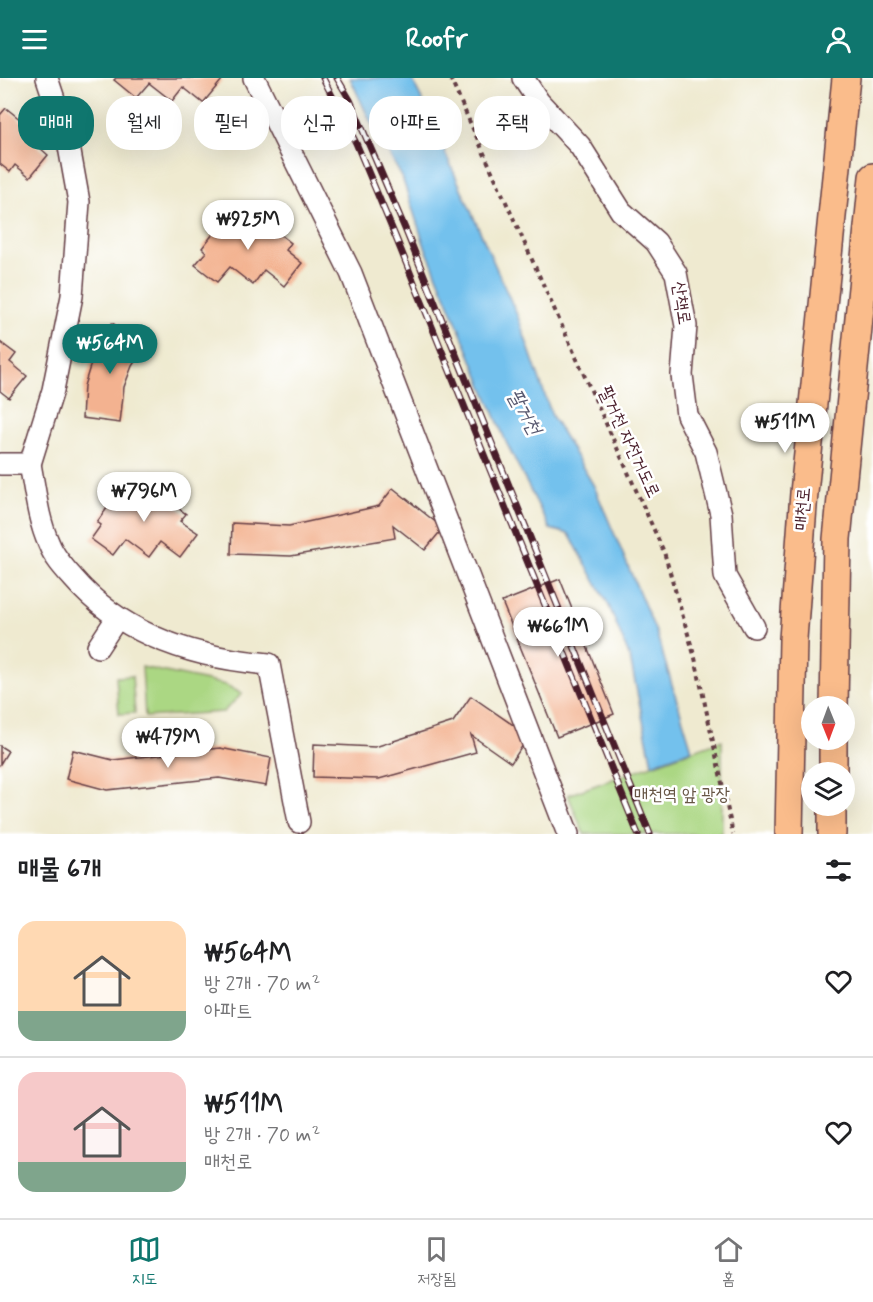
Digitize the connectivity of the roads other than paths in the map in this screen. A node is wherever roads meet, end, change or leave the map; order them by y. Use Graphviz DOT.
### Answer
graph roads {
  1 [pos="48,78"];
  2 [pos="254,78"];
  3 [pos="523,78"];
  4 [pos="846,78"];
  5 [pos="873,177"];
  6 [pos="866,308"];
  7 [pos="0,464"];
  8 [pos="30,464"];
  9 [pos="117,618"];
  10 [pos="754,627"];
  11 [pos="98,647"];
  12 [pos="834,696"];
  13 [pos="832,816"];
  14 [pos="299,822"];
  15 [pos="568,834"];
  16 [pos="789,834"];
  17 [pos="832,834"];
  1 -- 8 [label="street"];
  2 -- 15 [label="street"];
  3 -- 10 [label="street, 산책로"];
  4 -- 16 [label="main road, 매천로"];
  5 -- 6 [label="main road, 매천로"];
  6 -- 12 [label="main road, 매천로"];
  7 -- 8 [label="street"];
  8 -- 9 [label="street"];
  9 -- 11 [label="street"];
  9 -- 14 [label="street"];
  13 -- 17 [label="main road"];
}
